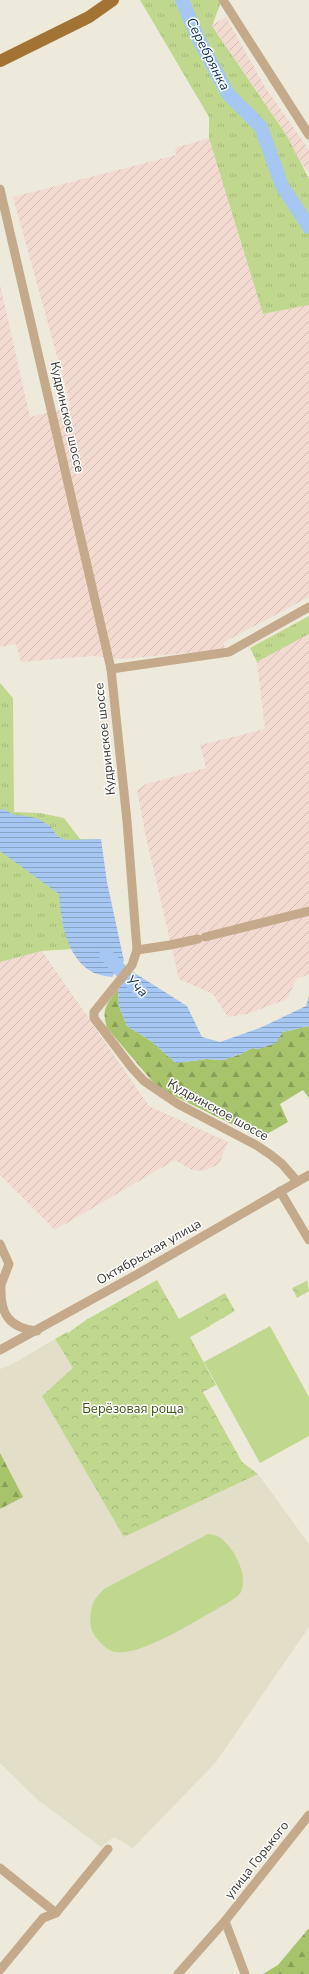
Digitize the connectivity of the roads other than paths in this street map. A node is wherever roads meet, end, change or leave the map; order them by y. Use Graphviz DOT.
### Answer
graph roads {
  1 [pos="113,0"];
  2 [pos="223,0"];
  3 [pos="0,61"];
  4 [pos="309,135"];
  5 [pos="0,189"];
  6 [pos="309,607"];
  7 [pos="111,669"];
  8 [pos="309,912"];
  9 [pos="137,950"];
  10 [pos="309,1175"];
  11 [pos="297,1181"];
  12 [pos="280,1191"];
  13 [pos="309,1240"];
  14 [pos="0,1244"];
  15 [pos="1,1287"];
  16 [pos="37,1331"];
  17 [pos="0,1350"];
  18 [pos="309,1815"];
  19 [pos="108,1850"];
  20 [pos="0,1868"];
  21 [pos="56,1913"];
  22 [pos="225,1921"];
  23 [pos="0,1970"];
  24 [pos="178,1974"];
  25 [pos="245,1974"];
  1 -- 3 [label="main road"];
  2 -- 4 [label="street"];
  5 -- 7 [label="street, Кудринское шоссе"];
  6 -- 7 [label="street"];
  7 -- 9 [label="street, Кудринское шоссе"];
  8 -- 9 [label="street"];
  9 -- 11 [label="street, Кудринское шоссе"];
  10 -- 11 [label="street, Октябрьская улица"];
  11 -- 12 [label="street, Октябрьская улица"];
  12 -- 13 [label="street"];
  12 -- 16 [label="street, Октябрьская улица"];
  14 -- 15 [label="street"];
  15 -- 16 [label="street"];
  16 -- 17 [label="street, Октябрьская улица"];
  18 -- 22 [label="street, улица Горького"];
  19 -- 21 [label="street"];
  20 -- 21 [label="street"];
  21 -- 23 [label="street"];
  22 -- 24 [label="street, улица Горького"];
  22 -- 25 [label="street"];
}
